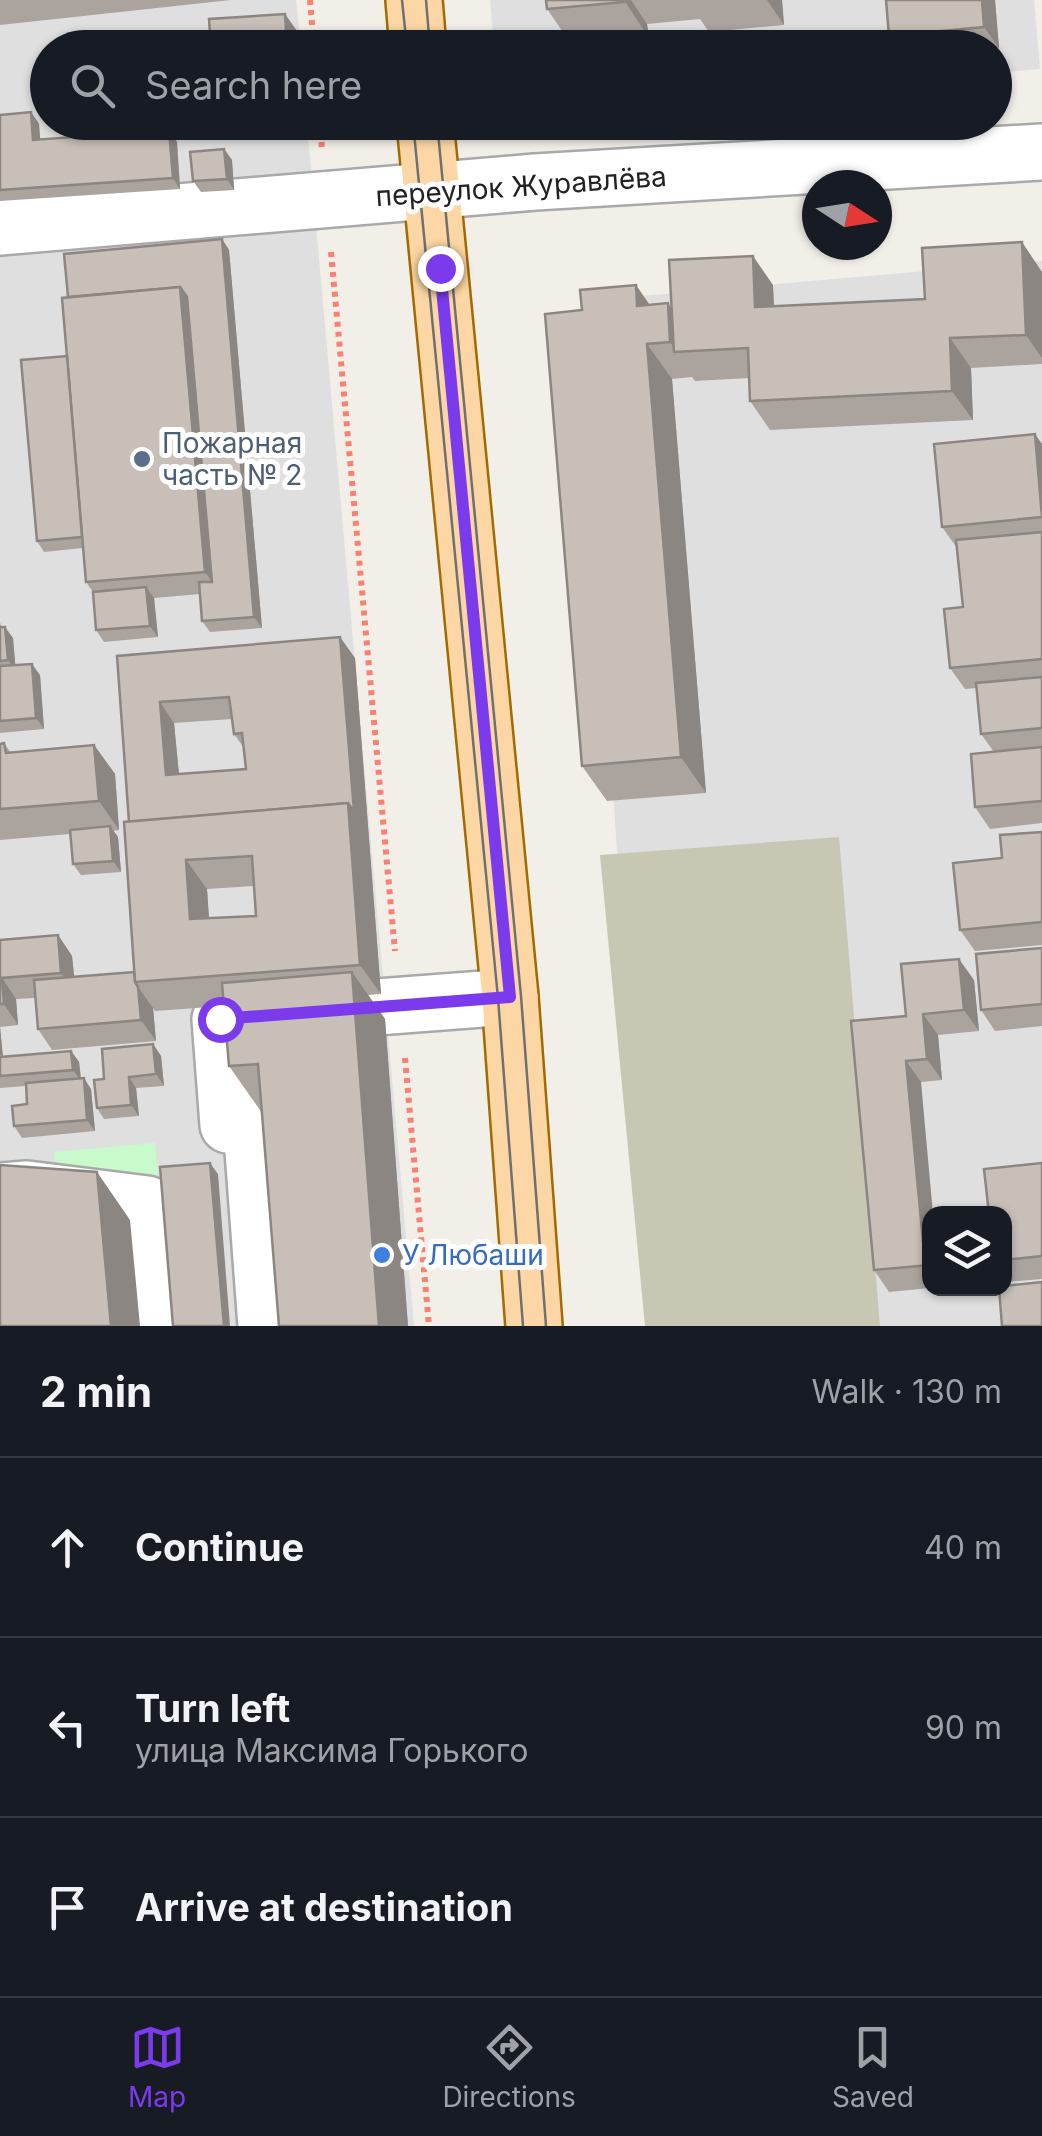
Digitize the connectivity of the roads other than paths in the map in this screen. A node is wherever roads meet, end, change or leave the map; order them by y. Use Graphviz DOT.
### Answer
graph roads {
  1 [pos="414,0"];
  2 [pos="416,30"];
  3 [pos="426,140"];
  4 [pos="1042,152"];
  5 [pos="430,192"];
  6 [pos="0,226"];
  7 [pos="510,997"];
  8 [pos="0,1191"];
  9 [pos="161,1326"];
  10 [pos="266,1326"];
  11 [pos="534,1326"];
  1 -- 2 [label="main road"];
  3 -- 5 [label="main road"];
  4 -- 5 [label="street, переулок Журавлёва"];
  5 -- 6 [label="street, переулок Журавлёва"];
  5 -- 7 [label="main road"];
  7 -- 10 [label="street"];
  7 -- 11 [label="main road"];
  8 -- 9 [label="street"];
}
